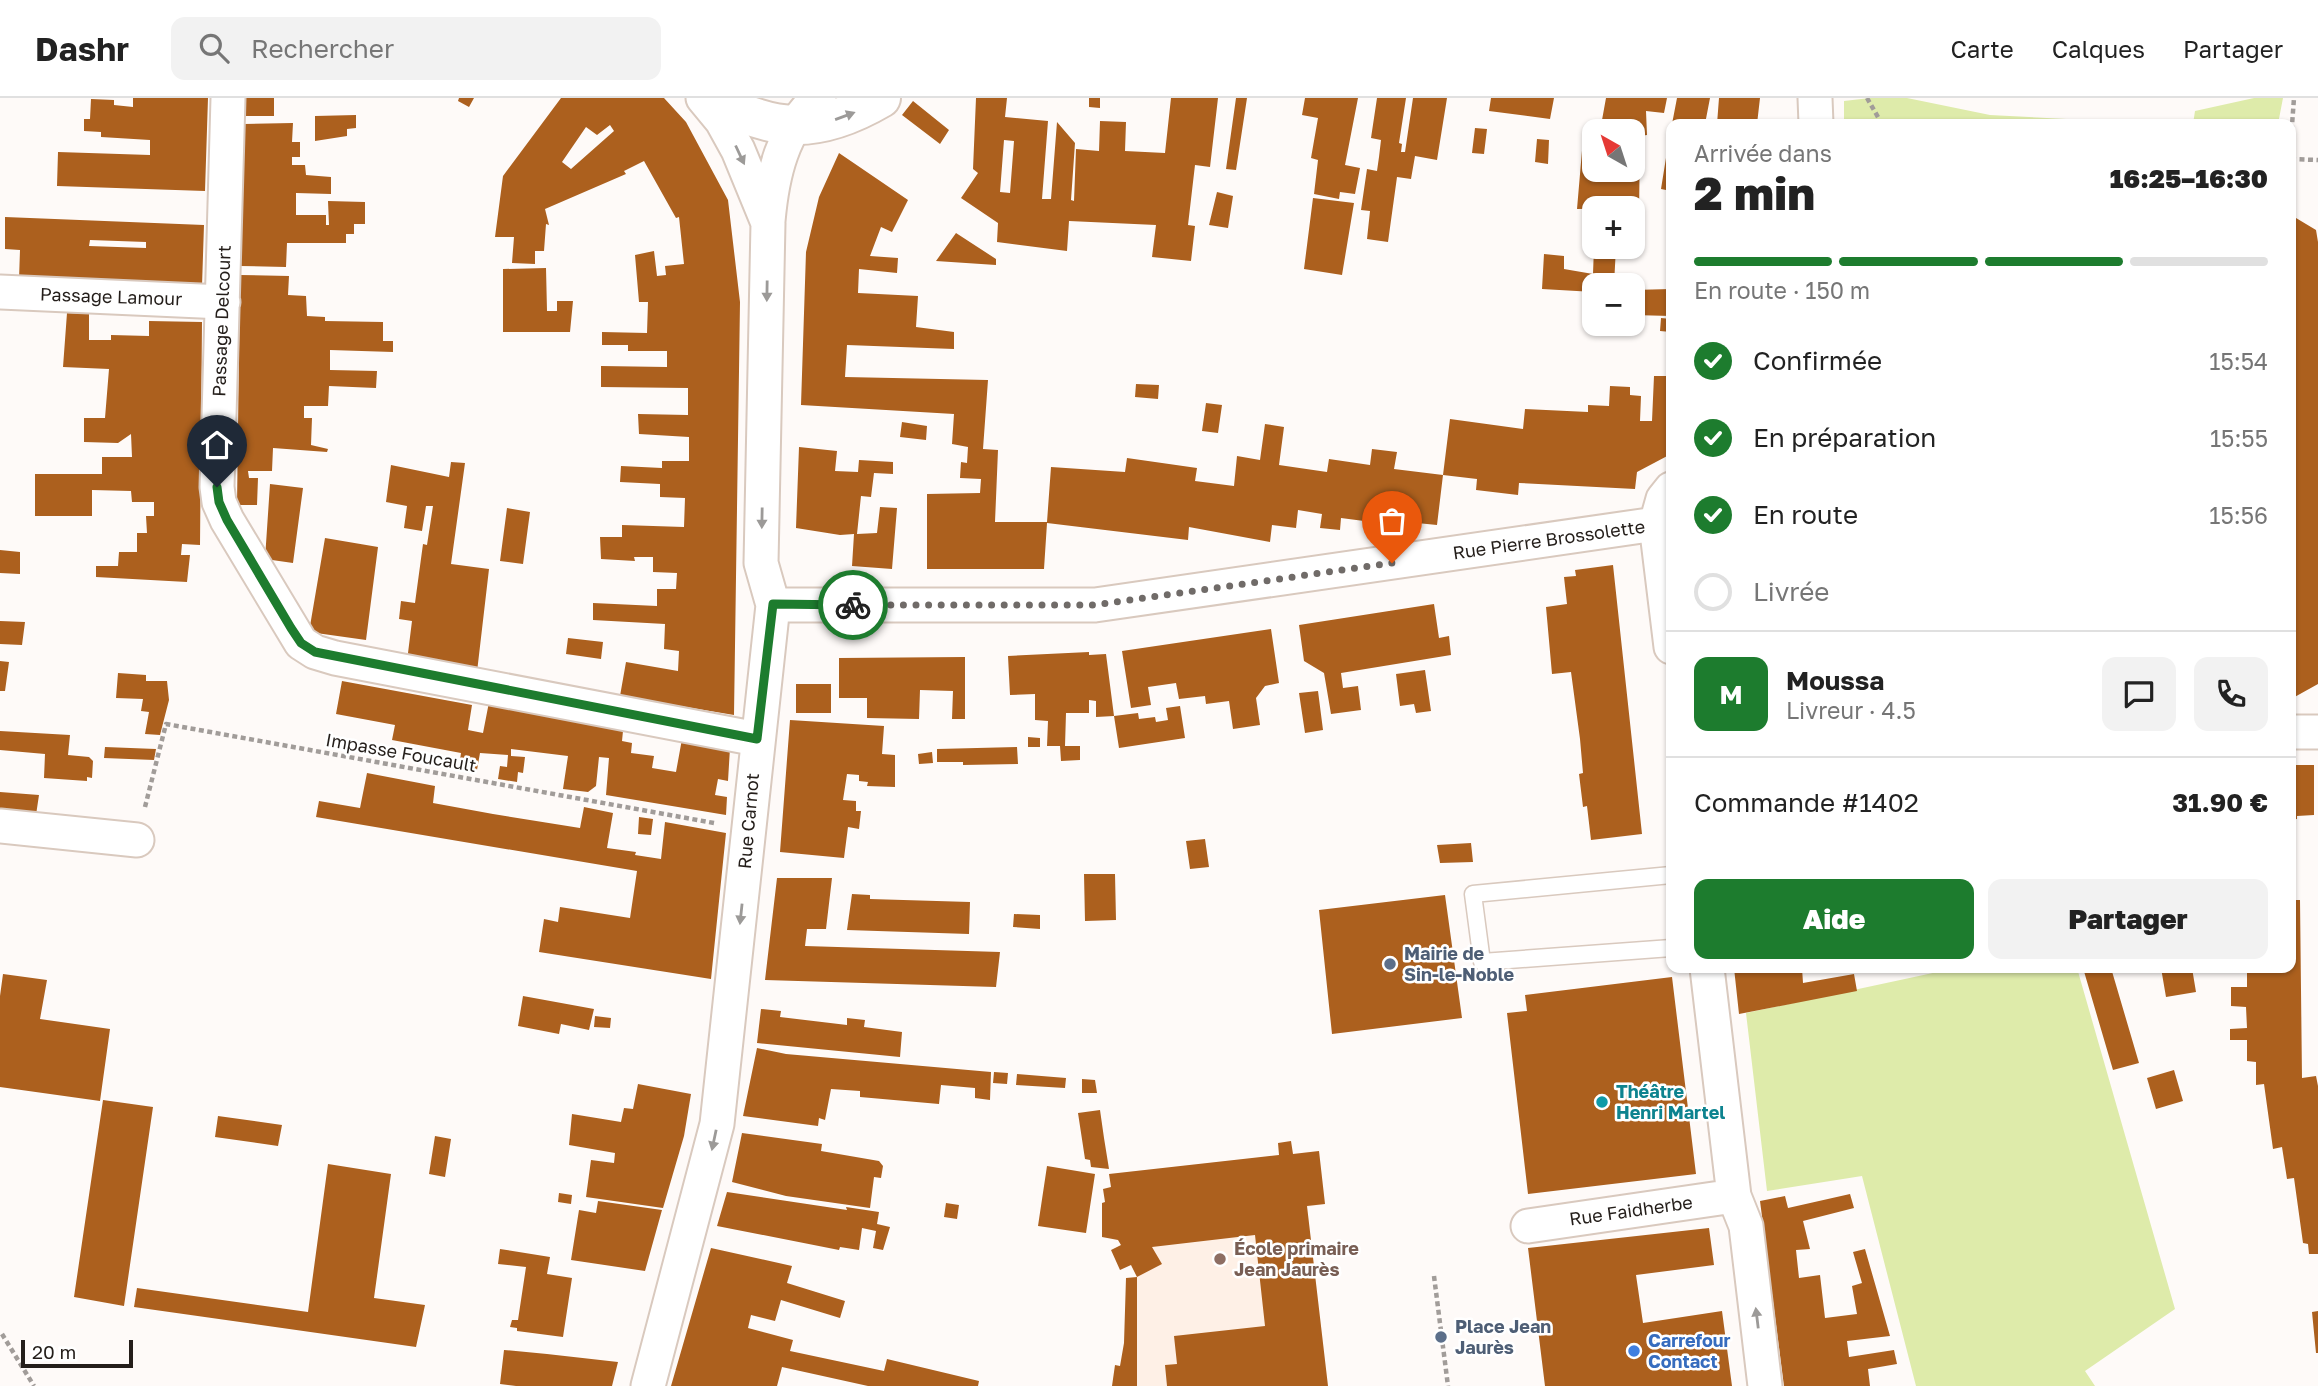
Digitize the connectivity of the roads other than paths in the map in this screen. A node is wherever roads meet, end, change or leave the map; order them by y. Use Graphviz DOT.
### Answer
graph roads {
  1 [pos="228,98"];
  2 [pos="703,98"];
  3 [pos="711,98"];
  4 [pos="819,98"];
  5 [pos="881,98"];
  6 [pos="1815,98"];
  7 [pos="1816,119"];
  8 [pos="794,126"];
  9 [pos="768,223"];
  10 [pos="0,292"];
  11 [pos="223,302"];
  12 [pos="1666,495"];
  13 [pos="1656,524"];
  14 [pos="773,604"];
  15 [pos="1666,606"];
  16 [pos="2296,732"];
  17 [pos="2318,732"];
  18 [pos="757,739"];
  19 [pos="0,826"];
  20 [pos="137,840"];
  21 [pos="1666,875"];
  22 [pos="1666,948"];
  23 [pos="1708,973"];
  24 [pos="1734,1196"];
  25 [pos="1528,1226"];
  26 [pos="648,1386"];
  27 [pos="1765,1386"];
  1 -- 11 [label="street, Passage Delcourt"];
  2 -- 9 [label="street, Rue Carnot, one-way"];
  3 -- 8 [label="street"];
  4 -- 8 [label="street"];
  8 -- 5 [label="street, one-way"];
  6 -- 7 [label="street"];
  8 -- 9 [label="street"];
  9 -- 14 [label="street, Rue Carnot, one-way"];
  10 -- 11 [label="street, Passage Lamour"];
  11 -- 18 [label="street, Passage Delcourt"];
  12 -- 13 [label="street"];
  13 -- 14 [label="street, Rue Pierre Brossolette"];
  13 -- 15 [label="street"];
  14 -- 18 [label="street, Rue Carnot"];
  16 -- 17 [label="street"];
  18 -- 26 [label="street, Rue Carnot, one-way"];
  19 -- 20 [label="street"];
  21 -- 22 [label="lane"];
  23 -- 24 [label="street"];
  24 -- 25 [label="street, Rue Faidherbe"];
  27 -- 24 [label="street, one-way"];
}
